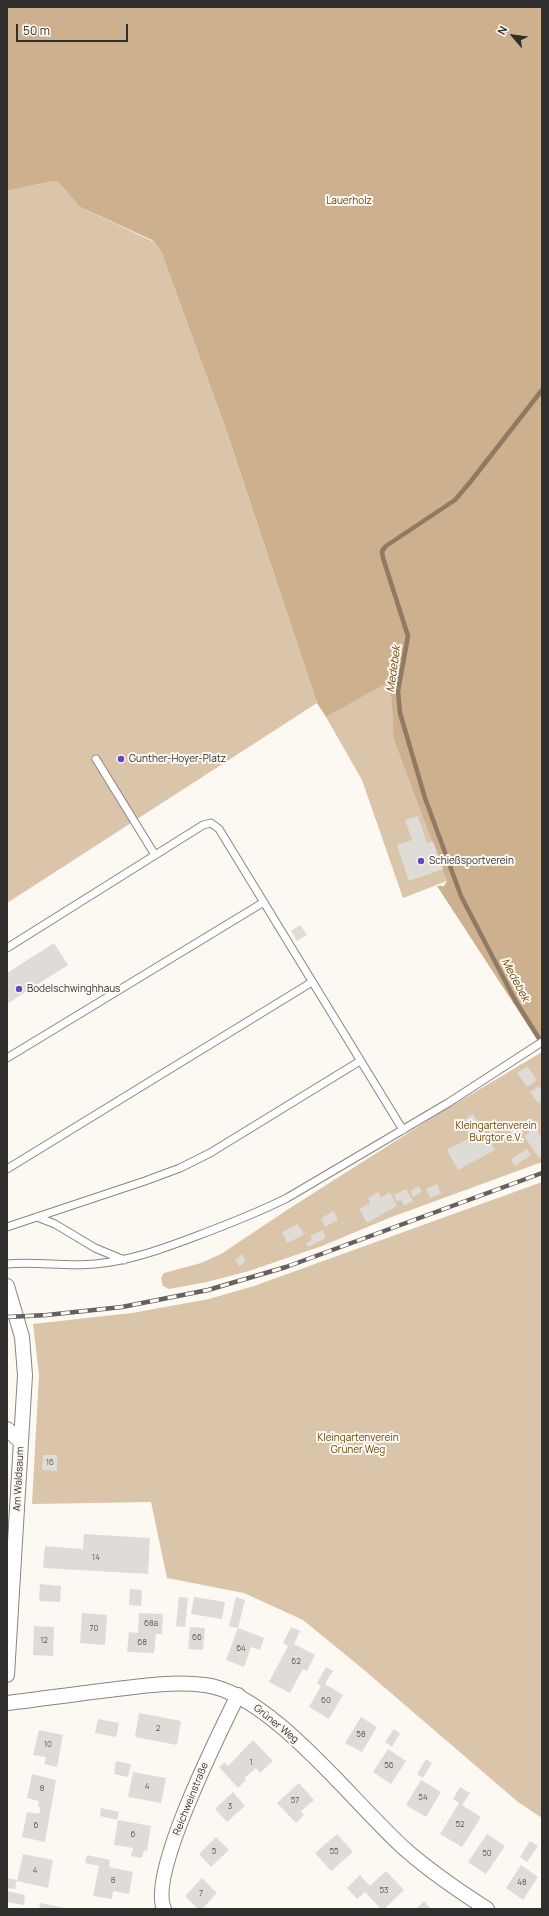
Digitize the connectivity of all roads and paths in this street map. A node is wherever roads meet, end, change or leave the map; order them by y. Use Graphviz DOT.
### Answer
graph roads {
  1 [pos="96,759"];
  2 [pos="155,855"];
  3 [pos="264,902"];
  4 [pos="7,948"];
  5 [pos="312,982"];
  6 [pos="542,1042"];
  7 [pos="7,1058"];
  8 [pos="360,1061"];
  9 [pos="403,1130"];
  10 [pos="7,1169"];
  11 [pos="37,1217"];
  12 [pos="7,1227"];
  13 [pos="124,1260"];
  14 [pos="7,1264"];
  15 [pos="7,1286"];
  16 [pos="7,1428"];
  17 [pos="21,1442"];
  18 [pos="7,1675"];
  19 [pos="238,1696"];
  20 [pos="7,1703"];
  21 [pos="164,1908"];
  22 [pos="487,1909"];
  1 -- 2 [label="lane"];
  2 -- 3 [label="lane"];
  2 -- 4 [label="lane"];
  3 -- 5 [label="lane"];
  3 -- 7 [label="lane"];
  5 -- 8 [label="lane"];
  5 -- 10 [label="lane"];
  6 -- 9 [label="lane"];
  8 -- 9 [label="lane"];
  8 -- 11 [label="lane"];
  9 -- 13 [label="lane"];
  11 -- 12 [label="lane"];
  11 -- 13 [label="lane"];
  13 -- 14 [label="lane"];
  15 -- 17 [label="street, Am Waldsaum"];
  16 -- 17 [label="street"];
  17 -- 18 [label="street, Am Waldsaum"];
  19 -- 20 [label="street, Grüner Weg"];
  19 -- 21 [label="street, Reichweinstraße"];
  19 -- 22 [label="street, Grüner Weg"];
}
